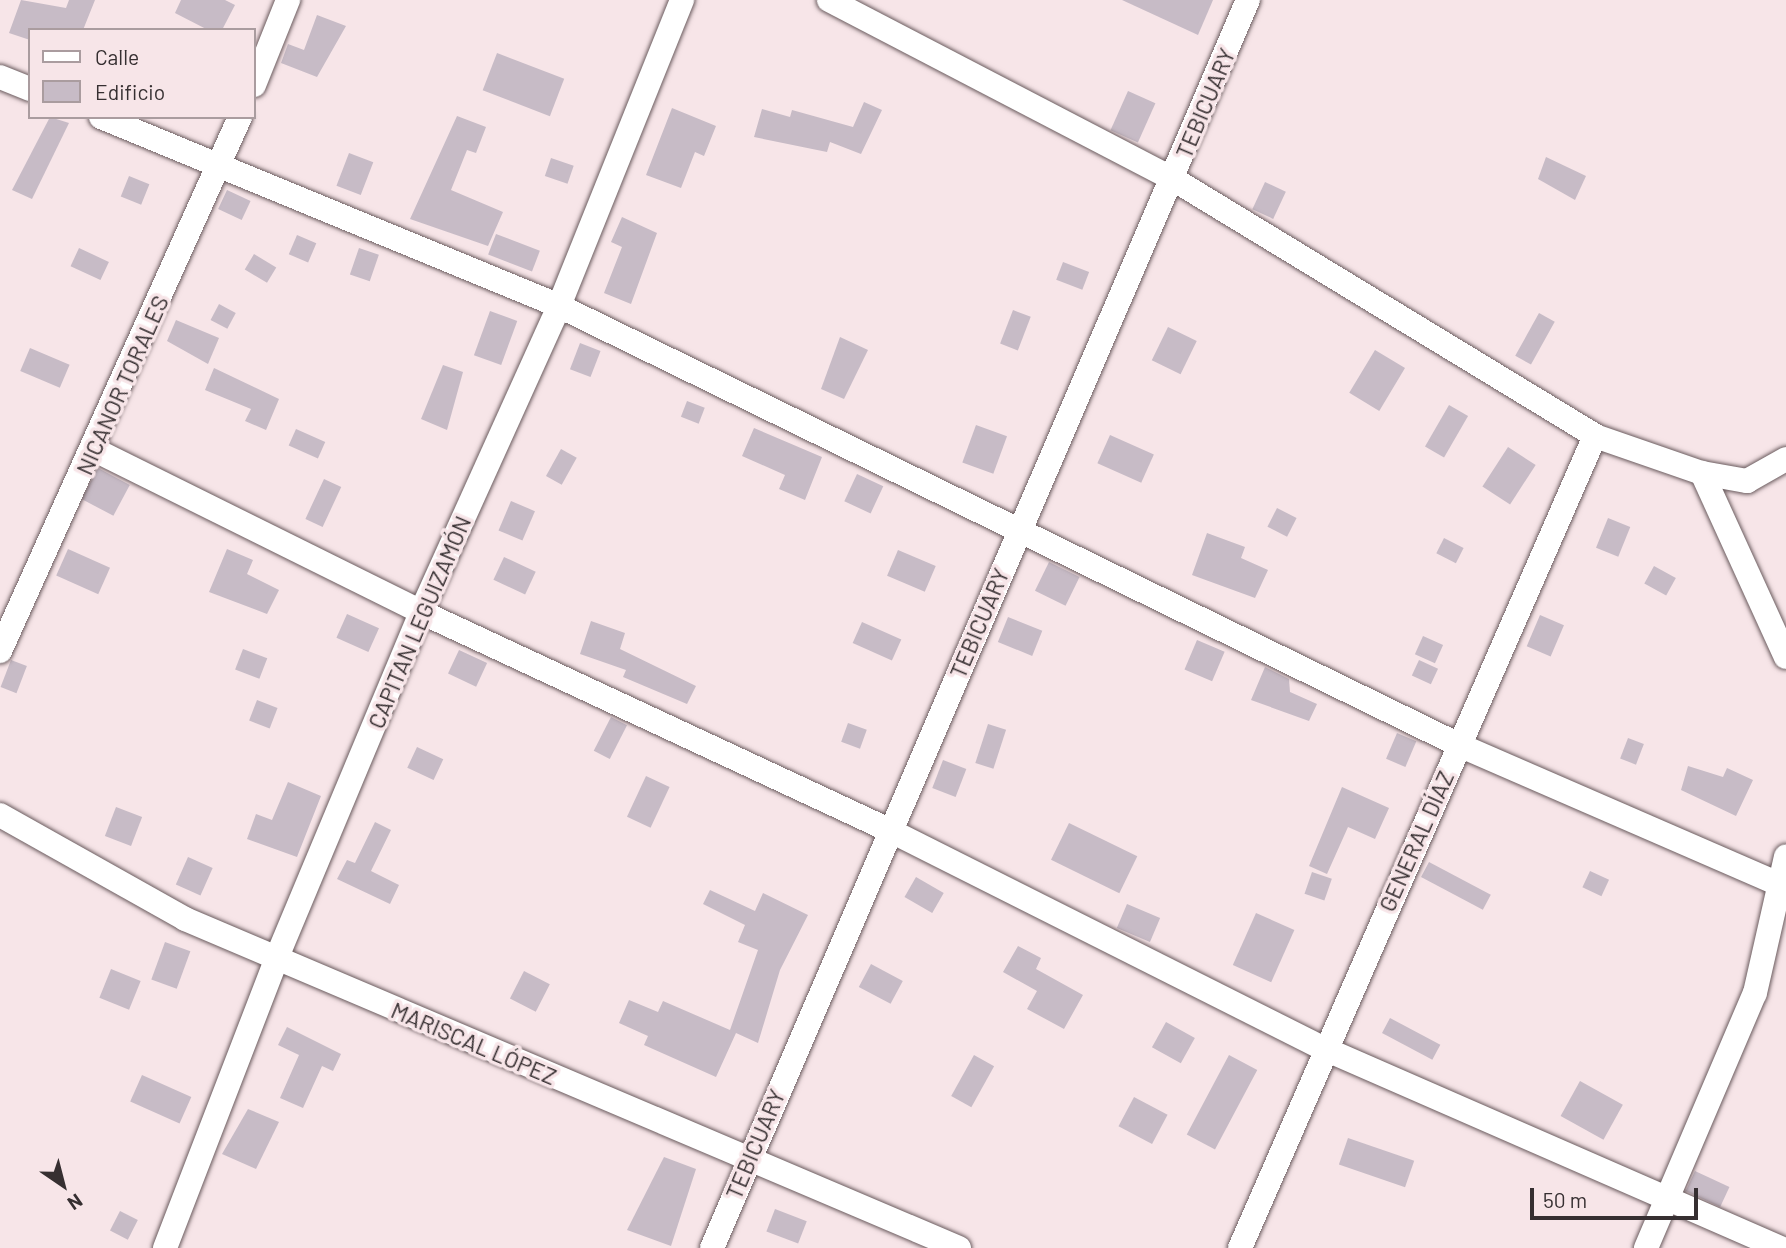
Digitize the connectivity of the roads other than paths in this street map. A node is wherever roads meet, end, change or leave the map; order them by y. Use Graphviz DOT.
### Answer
graph roads {
  1 [pos="288,0"];
  2 [pos="682,0"];
  3 [pos="829,0"];
  4 [pos="1248,0"];
  5 [pos="0,77"];
  6 [pos="256,80"];
  7 [pos="28,88"];
  8 [pos="106,119"];
  9 [pos="239,119"];
  10 [pos="221,165"];
  11 [pos="1173,179"];
  12 [pos="559,306"];
  13 [pos="1595,436"];
  14 [pos="93,449"];
  15 [pos="1786,459"];
  16 [pos="1702,473"];
  17 [pos="1020,526"];
  18 [pos="421,612"];
  19 [pos="0,651"];
  20 [pos="1786,657"];
  21 [pos="1459,745"];
  22 [pos="0,815"];
  23 [pos="891,831"];
  24 [pos="1786,856"];
  25 [pos="1776,883"];
  26 [pos="278,957"];
  27 [pos="1325,1049"];
  28 [pos="746,1161"];
  29 [pos="1668,1194"];
  30 [pos="165,1248"];
  31 [pos="712,1248"];
  32 [pos="959,1248"];
  33 [pos="1240,1248"];
  34 [pos="1646,1248"];
  35 [pos="1780,1248"];
  1 -- 6 [label="street"];
  2 -- 12 [label="street, CAPITAN LEGUIZAMÓN"];
  3 -- 11 [label="street"];
  4 -- 11 [label="street, TEBICUARY"];
  5 -- 7 [label="street"];
  8 -- 10 [label="street"];
  9 -- 10 [label="street, NICANOR TORALES"];
  10 -- 12 [label="street"];
  10 -- 14 [label="street, NICANOR TORALES"];
  11 -- 13 [label="street"];
  11 -- 17 [label="street, TEBICUARY"];
  12 -- 17 [label="street"];
  12 -- 18 [label="street, CAPITAN LEGUIZAMÓN"];
  13 -- 16 [label="street"];
  13 -- 21 [label="street, GENERAL DÍAZ"];
  14 -- 18 [label="street"];
  14 -- 19 [label="street, NICANOR TORALES"];
  15 -- 16 [label="street"];
  16 -- 20 [label="street"];
  17 -- 21 [label="street"];
  17 -- 23 [label="street, TEBICUARY"];
  18 -- 23 [label="street"];
  18 -- 26 [label="street, CAPITAN LEGUIZAMÓN"];
  21 -- 25 [label="street"];
  21 -- 27 [label="street, GENERAL DÍAZ"];
  22 -- 26 [label="street, MARISCAL LÓPEZ"];
  23 -- 27 [label="street"];
  23 -- 28 [label="street, TEBICUARY"];
  24 -- 25 [label="street"];
  25 -- 29 [label="street"];
  26 -- 28 [label="street, MARISCAL LÓPEZ"];
  26 -- 30 [label="street, CAPITAN LEGUIZAMÓN"];
  27 -- 29 [label="street"];
  27 -- 33 [label="street, GENERAL DÍAZ"];
  28 -- 31 [label="street, TEBICUARY"];
  28 -- 32 [label="street, MARISCAL LÓPEZ"];
  29 -- 34 [label="street"];
  29 -- 35 [label="street"];
}
